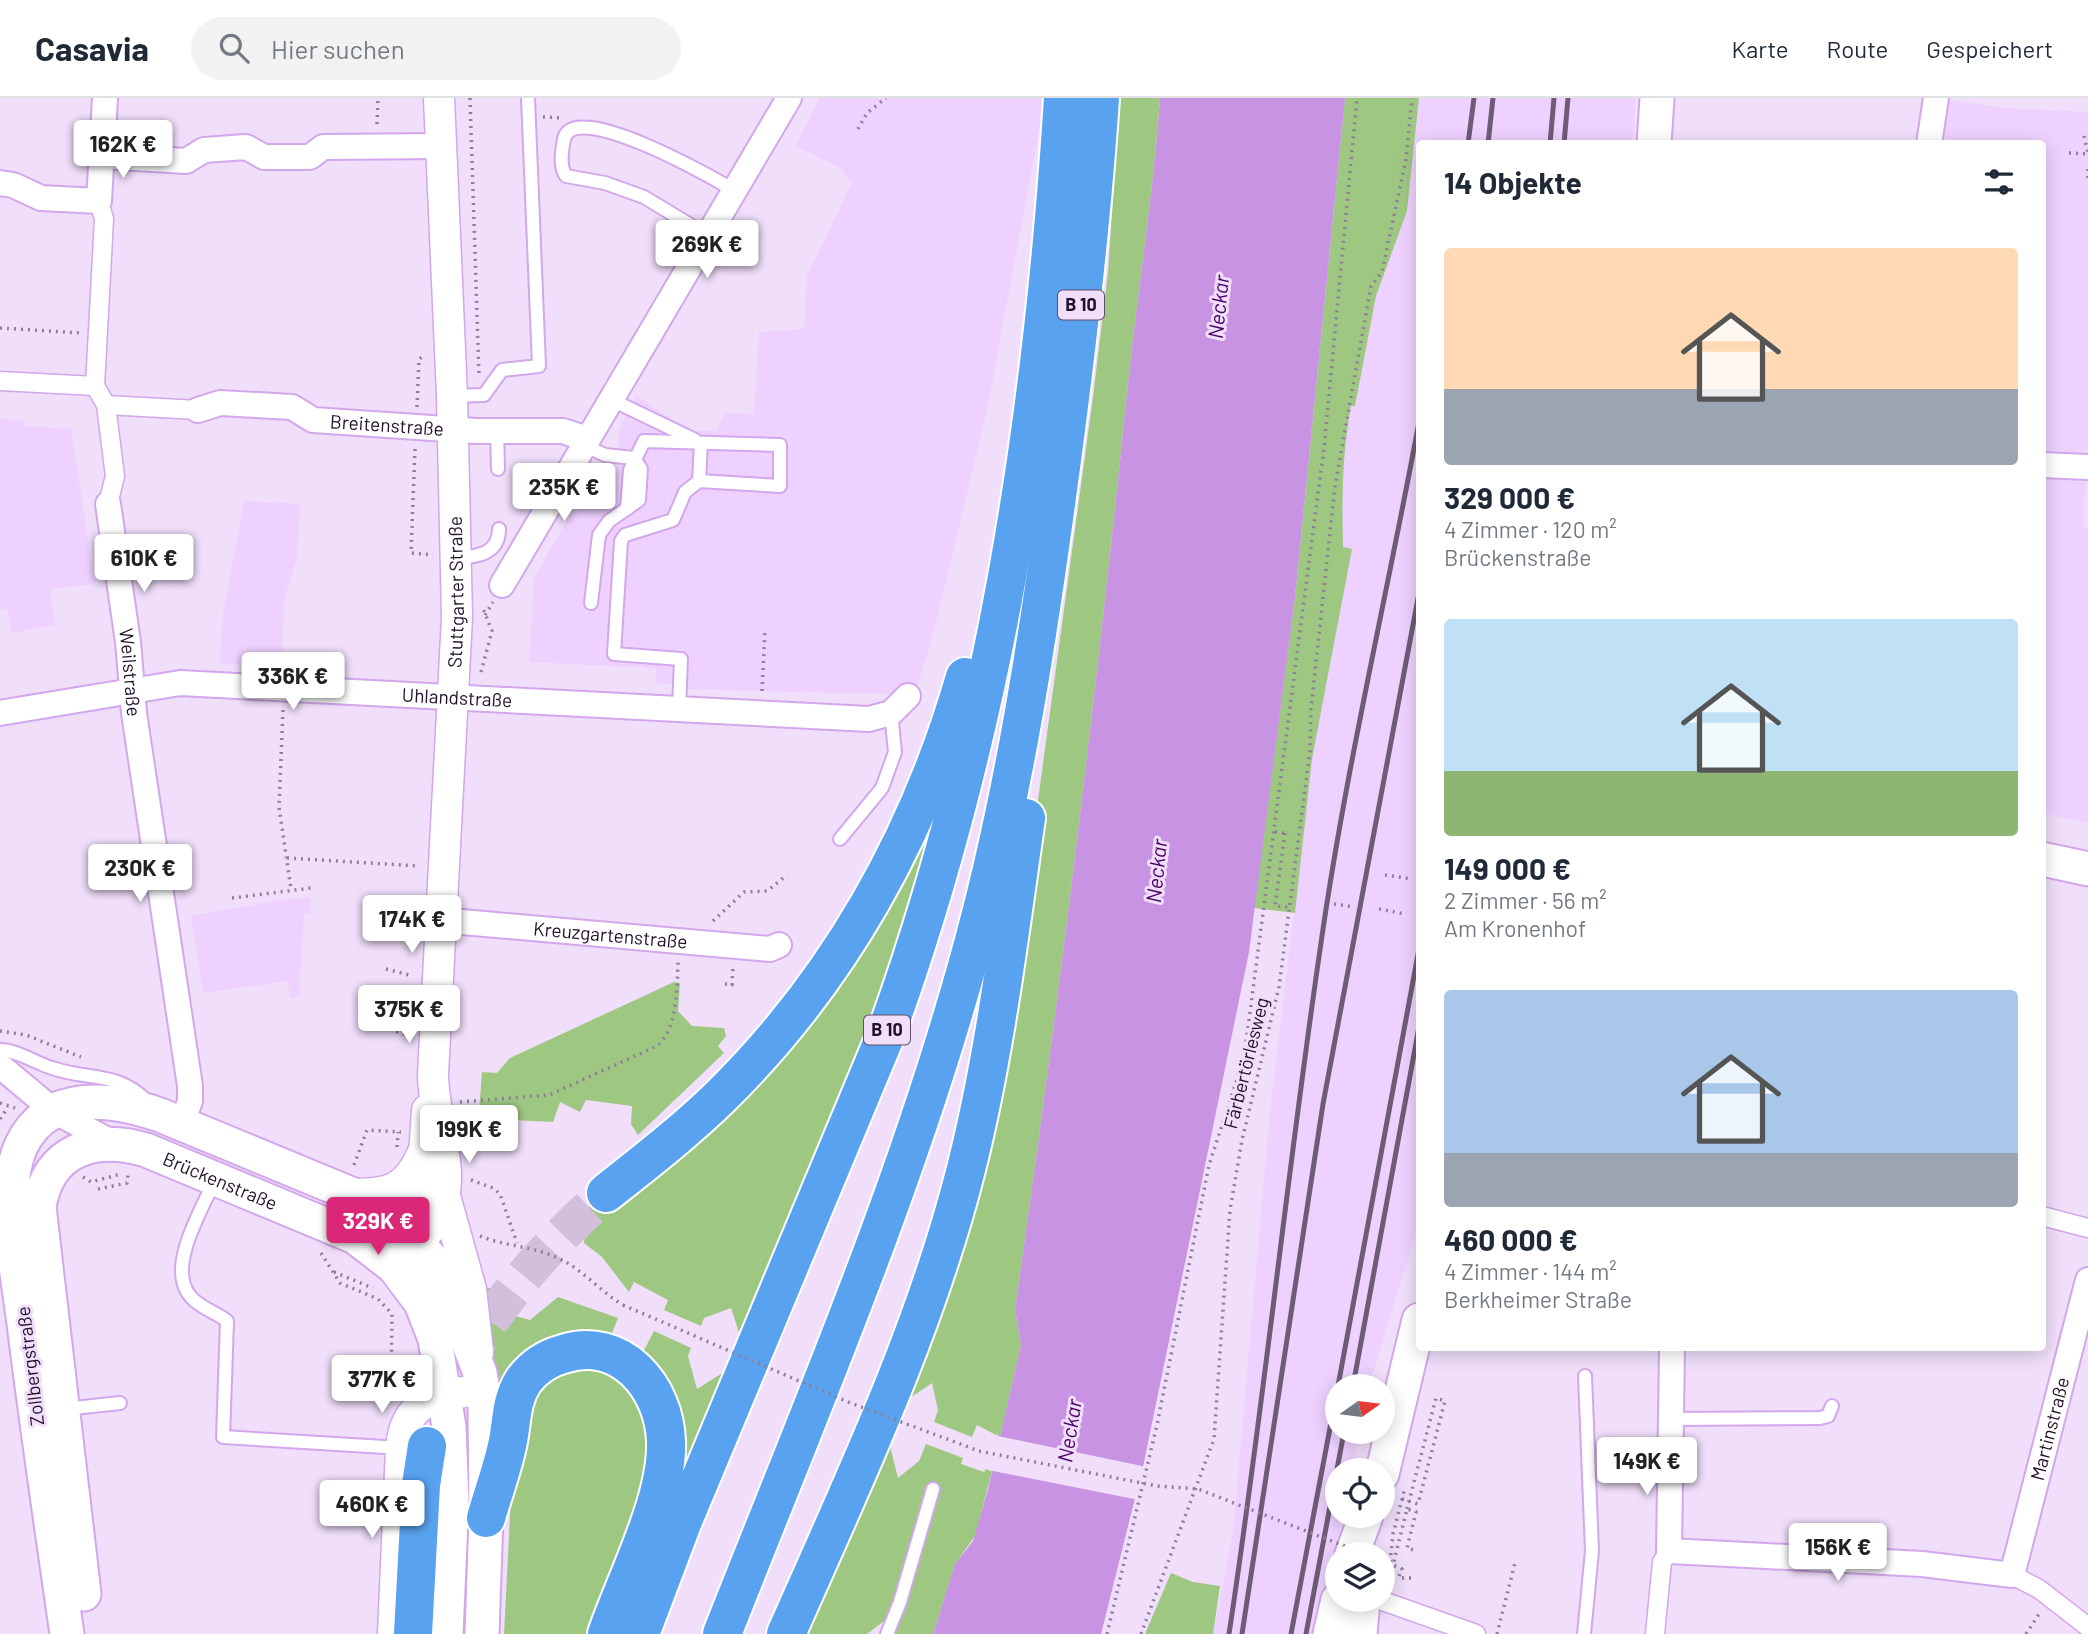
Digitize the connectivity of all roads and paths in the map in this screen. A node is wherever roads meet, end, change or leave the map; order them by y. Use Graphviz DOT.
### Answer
graph roads {
  1 [pos="105,98"];
  2 [pos="378,98"];
  3 [pos="439,98"];
  4 [pos="528,98"];
  5 [pos="789,98"];
  6 [pos="886,98"];
  7 [pos="1063,98"];
  8 [pos="1100,98"];
  9 [pos="1357,98"];
  10 [pos="1412,98"];
  11 [pos="1657,98"];
  12 [pos="1936,98"];
  13 [pos="879,100"];
  14 [pos="528,117"];
  15 [pos="572,127"];
  16 [pos="858,129"];
  17 [pos="2084,136"];
  18 [pos="1654,140"];
  19 [pos="1930,140"];
  20 [pos="373,146"];
  21 [pos="441,146"];
  22 [pos="2069,153"];
  23 [pos="2088,153"];
  24 [pos="102,156"];
  25 [pos="2088,165"];
  26 [pos="2088,178"];
  27 [pos="0,183"];
  28 [pos="735,191"];
  29 [pos="99,201"];
  30 [pos="707,235"];
  31 [pos="0,328"];
  32 [pos="97,334"];
  33 [pos="431,351"];
  34 [pos="0,381"];
  35 [pos="94,386"];
  36 [pos="452,396"];
  37 [pos="1033,396"];
  38 [pos="610,399"];
  39 [pos="106,405"];
  40 [pos="198,410"];
  41 [pos="416,425"];
  42 [pos="451,429"];
  43 [pos="498,430"];
  44 [pos="585,442"];
  45 [pos="701,443"];
  46 [pos="634,458"];
  47 [pos="2046,465"];
  48 [pos="2088,467"];
  49 [pos="498,469"];
  50 [pos="1061,474"];
  51 [pos="699,481"];
  52 [pos="560,485"];
  53 [pos="629,489"];
  54 [pos="108,504"];
  55 [pos="627,509"];
  56 [pos="499,529"];
  57 [pos="445,562"];
  58 [pos="502,586"];
  59 [pos="592,603"];
  60 [pos="765,630"];
  61 [pos="131,689"];
  62 [pos="284,689"];
  63 [pos="908,696"];
  64 [pos="452,698"];
  65 [pos="679,710"];
  66 [pos="0,713"];
  67 [pos="761,713"];
  68 [pos="891,713"];
  69 [pos="1275,832"];
  70 [pos="840,839"];
  71 [pos="287,858"];
  72 [pos="2046,860"];
  73 [pos="419,866"];
  74 [pos="2088,869"];
  75 [pos="1400,870"];
  76 [pos="787,875"];
  77 [pos="1385,875"];
  78 [pos="1399,877"];
  79 [pos="1412,879"];
  80 [pos="311,888"];
  81 [pos="291,889"];
  82 [pos="232,898"];
  83 [pos="1334,904"];
  84 [pos="1289,907"];
  85 [pos="1354,907"];
  86 [pos="1379,909"];
  87 [pos="1405,914"];
  88 [pos="439,920"];
  89 [pos="1278,938"];
  90 [pos="1285,939"];
  91 [pos="686,940"];
  92 [pos="779,945"];
  93 [pos="386,969"];
  94 [pos="413,976"];
  95 [pos="383,1027"];
  96 [pos="410,1036"];
  97 [pos="0,1050"];
  98 [pos="0,1066"];
  99 [pos="444,1094"];
  100 [pos="0,1103"];
  101 [pos="8,1107"];
  102 [pos="21,1108"];
  103 [pos="54,1111"];
  104 [pos="0,1119"];
  105 [pos="171,1119"];
  106 [pos="113,1143"];
  107 [pos="423,1144"];
  108 [pos="128,1174"];
  109 [pos="216,1178"];
  110 [pos="354,1179"];
  111 [pos="454,1186"];
  112 [pos="98,1188"];
  113 [pos="606,1192"];
  114 [pos="6,1199"];
  115 [pos="2046,1217"];
  116 [pos="2088,1228"];
  117 [pos="326,1237"];
  118 [pos="417,1240"];
  119 [pos="516,1243"];
  120 [pos="501,1245"];
  121 [pos="2088,1280"];
  122 [pos="373,1288"];
  123 [pos="427,1315"];
  124 [pos="1416,1332"];
  125 [pos="1672,1351"];
  126 [pos="1586,1376"];
  127 [pos="482,1381"];
  128 [pos="445,1395"];
  129 [pos="120,1403"];
  130 [pos="1832,1406"];
  131 [pos="48,1412"];
  132 [pos="1672,1419"];
  133 [pos="414,1447"];
  134 [pos="1386,1458"];
  135 [pos="933,1489"];
  136 [pos="1198,1489"];
  137 [pos="1409,1501"];
  138 [pos="1409,1501"];
  139 [pos="1409,1501"];
  140 [pos="1409,1501"];
  141 [pos="1407,1509"];
  142 [pos="486,1518"];
  143 [pos="1334,1542"];
  144 [pos="1385,1542"];
  145 [pos="1393,1542"];
  146 [pos="1669,1550"];
  147 [pos="1417,1551"];
  148 [pos="1516,1563"];
  149 [pos="1395,1566"];
  150 [pos="2012,1575"];
  151 [pos="1411,1578"];
  152 [pos="2050,1598"];
  153 [pos="1395,1606"];
  154 [pos="1335,1612"];
  155 [pos="1376,1612"];
  156 [pos="2088,1627"];
  157 [pos="66,1634"];
  158 [pos="89,1634"];
  159 [pos="393,1634"];
  160 [pos="413,1634"];
  161 [pos="446,1634"];
  162 [pos="482,1634"];
  163 [pos="607,1634"];
  164 [pos="640,1634"];
  165 [pos="722,1634"];
  166 [pos="786,1634"];
  167 [pos="887,1634"];
  168 [pos="1107,1634"];
  169 [pos="1141,1634"];
  170 [pos="1330,1634"];
  171 [pos="1360,1634"];
  172 [pos="1476,1634"];
  173 [pos="1497,1634"];
  174 [pos="1584,1634"];
  175 [pos="1655,1634"];
  176 [pos="2026,1634"];
  1 -- 24 [label="street"];
  2 -- 20 [label="path"];
  3 -- 21 [label="street, Stuttgarter Straße"];
  4 -- 14 [label="lane"];
  5 -- 28 [label="street"];
  6 -- 13 [label="path"];
  7 -- 37 [label="highway, B 10"];
  8 -- 50 [label="highway, B 10"];
  9 -- 69 [label="path"];
  10 -- 84 [label="path, Färbertörlesweg"];
  11 -- 18 [label="main road"];
  12 -- 19 [label="street"];
  13 -- 16 [label="path"];
  14 -- 15 [label="path"];
  14 -- 36 [label="lane"];
  15 -- 28 [label="lane"];
  15 -- 30 [label="lane"];
  17 -- 23 [label="path"];
  20 -- 21 [label="street"];
  20 -- 24 [label="street"];
  21 -- 36 [label="street, Stuttgarter Straße"];
  22 -- 23 [label="path"];
  24 -- 29 [label="street"];
  25 -- 26 [label="path"];
  27 -- 29 [label="street"];
  28 -- 30 [label="street"];
  29 -- 32 [label="street"];
  30 -- 38 [label="street"];
  31 -- 32 [label="path"];
  32 -- 35 [label="street"];
  33 -- 41 [label="path"];
  34 -- 35 [label="street"];
  35 -- 39 [label="street, Weilstraße"];
  36 -- 42 [label="street, Stuttgarter Straße"];
  37 -- 113 [label="highway"];
  37 -- 164 [label="highway, B 10"];
  38 -- 44 [label="street"];
  38 -- 45 [label="lane"];
  39 -- 40 [label="street, Breitenstraße"];
  39 -- 54 [label="street, Weilstraße"];
  40 -- 41 [label="street, Breitenstraße"];
  41 -- 42 [label="street, Breitenstraße"];
  41 -- 57 [label="path"];
  42 -- 43 [label="street, Breitenstraße"];
  42 -- 57 [label="street, Stuttgarter Straße"];
  43 -- 44 [label="street, Breitenstraße"];
  43 -- 49 [label="lane"];
  44 -- 46 [label="lane"];
  44 -- 52 [label="street"];
  45 -- 46 [label="lane"];
  45 -- 51 [label="lane"];
  45 -- 51 [label="lane"];
  46 -- 53 [label="lane"];
  46 -- 55 [label="lane"];
  47 -- 48 [label="street"];
  50 -- 165 [label="highway, B 10"];
  50 -- 166 [label="highway"];
  51 -- 65 [label="lane"];
  52 -- 53 [label="path"];
  52 -- 58 [label="street"];
  53 -- 55 [label="lane"];
  54 -- 61 [label="street, Weilstraße"];
  55 -- 59 [label="lane"];
  56 -- 57 [label="lane"];
  57 -- 64 [label="street, Stuttgarter Straße"];
  60 -- 67 [label="path"];
  61 -- 62 [label="street, Uhlandstraße"];
  61 -- 66 [label="street, Uhlandstraße"];
  61 -- 105 [label="street, Weilstraße"];
  62 -- 64 [label="street, Uhlandstraße"];
  62 -- 71 [label="path"];
  63 -- 68 [label="street"];
  64 -- 65 [label="street, Uhlandstraße"];
  64 -- 88 [label="street, Stuttgarter Straße"];
  65 -- 67 [label="street, Uhlandstraße"];
  67 -- 68 [label="street, Uhlandstraße"];
  68 -- 70 [label="lane"];
  69 -- 84 [label="path"];
  69 -- 168 [label="path"];
  71 -- 73 [label="path"];
  71 -- 81 [label="path"];
  72 -- 74 [label="main road"];
  75 -- 78 [label="path"];
  76 -- 91 [label="path"];
  77 -- 78 [label="path"];
  78 -- 79 [label="path"];
  80 -- 81 [label="path"];
  81 -- 82 [label="path"];
  83 -- 85 [label="path"];
  84 -- 90 [label="path, Färbertörlesweg"];
  86 -- 87 [label="path"];
  88 -- 91 [label="street, Kreuzgartenstraße"];
  88 -- 99 [label="street, Stuttgarter Straße"];
  89 -- 90 [label="path"];
  90 -- 136 [label="path, Färbertörlesweg"];
  91 -- 92 [label="street, Kreuzgartenstraße"];
  91 -- 99 [label="path"];
  93 -- 94 [label="path"];
  95 -- 96 [label="path"];
  97 -- 105 [label="lane"];
  98 -- 103 [label="street"];
  99 -- 107 [label="street, Stuttgarter Straße"];
  99 -- 111 [label="street, Stuttgarter Straße"];
  100 -- 101 [label="path"];
  101 -- 102 [label="path"];
  101 -- 104 [label="path"];
  103 -- 105 [label="main road, Brückenstraße"];
  103 -- 106 [label="street"];
  103 -- 114 [label="main road, Zollbergstraße"];
  105 -- 110 [label="main road, Brückenstraße"];
  106 -- 109 [label="main road, Brückenstraße"];
  106 -- 131 [label="main road, Zollbergstraße"];
  107 -- 110 [label="street"];
  107 -- 110 [label="path"];
  107 -- 118 [label="street, Stuttgarter Straße"];
  108 -- 112 [label="path"];
  109 -- 117 [label="main road, Brückenstraße"];
  109 -- 133 [label="lane"];
  110 -- 118 [label="main road, Brückenstraße"];
  111 -- 118 [label="street"];
  111 -- 119 [label="path"];
  111 -- 127 [label="street, Brückenstraße"];
  114 -- 131 [label="main road, Zollbergstraße"];
  115 -- 116 [label="street"];
  117 -- 118 [label="street"];
  117 -- 122 [label="path"];
  117 -- 123 [label="main road, Brückenstraße"];
  118 -- 123 [label="street, Stuttgarter Straße"];
  118 -- 127 [label="main road, Brückenstraße"];
  119 -- 120 [label="path"];
  119 -- 136 [label="path, bridge"];
  121 -- 150 [label="street, Martinstraße"];
  123 -- 128 [label="main road, Brückenstraße"];
  124 -- 134 [label="main road"];
  125 -- 132 [label="street"];
  126 -- 174 [label="lane"];
  127 -- 128 [label="street"];
  127 -- 142 [label="main road, Brückenstraße"];
  128 -- 133 [label="street"];
  128 -- 161 [label="main road, Brückenstraße"];
  129 -- 131 [label="lane"];
  130 -- 132 [label="lane"];
  131 -- 157 [label="main road, Zollbergstraße"];
  131 -- 158 [label="main road, Zollbergstraße"];
  132 -- 146 [label="street"];
  133 -- 159 [label="street"];
  133 -- 160 [label="highway"];
  135 -- 167 [label="lane"];
  136 -- 143 [label="path, bridge"];
  136 -- 169 [label="path, Färbertörlesweg"];
  137 -- 141 [label="path, bridge"];
  138 -- 139 [label="path, bridge"];
  140 -- 145 [label="path, bridge"];
  141 -- 144 [label="path"];
  141 -- 147 [label="path, bridge"];
  142 -- 162 [label="main road, Brückenstraße"];
  142 -- 163 [label="highway"];
  146 -- 150 [label="street"];
  146 -- 175 [label="street"];
  148 -- 173 [label="path"];
  149 -- 151 [label="path, bridge"];
  150 -- 152 [label="street"];
  152 -- 156 [label="street"];
  152 -- 176 [label="path"];
  153 -- 172 [label="street"];
  154 -- 170 [label="main road"];
  155 -- 171 [label="main road"];
}
